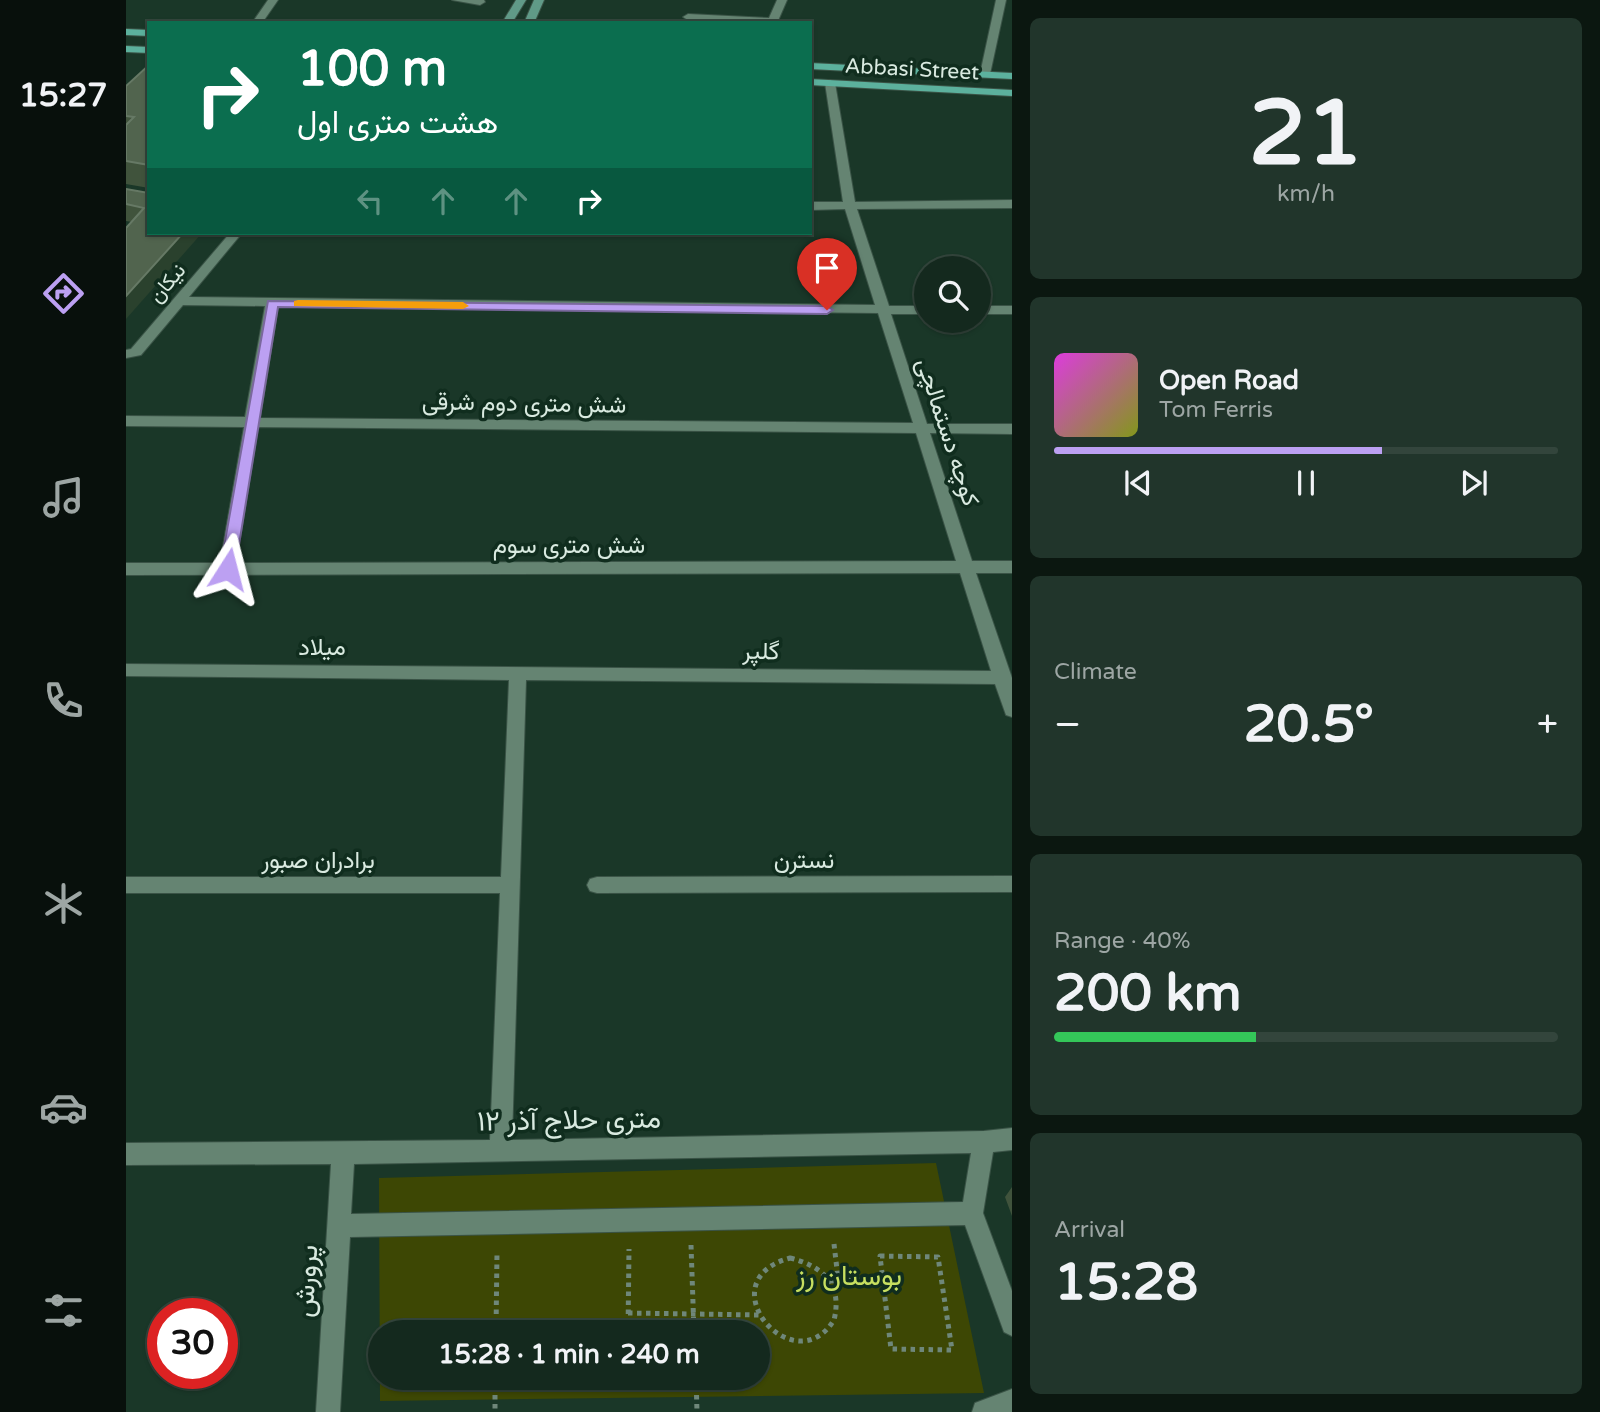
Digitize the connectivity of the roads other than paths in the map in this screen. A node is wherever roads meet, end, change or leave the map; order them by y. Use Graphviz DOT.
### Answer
graph roads {
  1 [pos="273,0"];
  2 [pos="457,0"];
  3 [pos="521,0"];
  4 [pos="539,0"];
  5 [pos="782,0"];
  6 [pos="1001,0"];
  7 [pos="480,2"];
  8 [pos="688,17"];
  9 [pos="258,21"];
  10 [pos="508,21"];
  11 [pos="530,21"];
  12 [pos="755,21"];
  13 [pos="772,21"];
  14 [pos="126,32"];
  15 [pos="147,33"];
  16 [pos="126,48"];
  17 [pos="147,50"];
  18 [pos="812,66"];
  19 [pos="985,74"];
  20 [pos="1012,76"];
  21 [pos="812,82"];
  22 [pos="830,83"];
  23 [pos="1012,93"];
  24 [pos="1012,204"];
  25 [pos="812,206"];
  26 [pos="850,206"];
  27 [pos="234,235"];
  28 [pos="180,301"];
  29 [pos="272,303"];
  30 [pos="914,310"];
  31 [pos="991,310"];
  32 [pos="1012,310"];
  33 [pos="882,311"];
  34 [pos="126,354"];
  35 [pos="126,421"];
  36 [pos="252,422"];
  37 [pos="1012,429"];
  38 [pos="922,431"];
  39 [pos="1012,567"];
  40 [pos="967,568"];
  41 [pos="126,569"];
  42 [pos="228,569"];
  43 [pos="126,670"];
  44 [pos="518,672"];
  45 [pos="1003,678"];
  46 [pos="1012,710"];
  47 [pos="1012,884"];
  48 [pos="126,885"];
  49 [pos="510,885"];
  50 [pos="597,885"];
  51 [pos="1012,1139"];
  52 [pos="984,1142"];
  53 [pos="501,1149"];
  54 [pos="126,1154"];
  55 [pos="344,1155"];
  56 [pos="972,1213"];
  57 [pos="341,1226"];
  58 [pos="1012,1324"];
  59 [pos="1012,1401"];
  60 [pos="328,1412"];
  61 [pos="984,1412"];
  1 -- 9 [label="street"];
  2 -- 7 [label="street"];
  3 -- 10 [label="main road"];
  4 -- 11 [label="main road"];
  5 -- 13 [label="street"];
  6 -- 19 [label="street"];
  8 -- 12 [label="street"];
  14 -- 15 [label="main road"];
  16 -- 17 [label="main road"];
  18 -- 19 [label="main road, Abbasi Street"];
  19 -- 20 [label="main road, Abbasi Street"];
  21 -- 22 [label="main road, Abbasi Street"];
  22 -- 23 [label="main road, Abbasi Street"];
  22 -- 26 [label="street, کوچه دستمالچی"];
  24 -- 26 [label="street"];
  25 -- 26 [label="street"];
  26 -- 33 [label="street, کوچه دستمالچی"];
  27 -- 28 [label="street, نیکان"];
  28 -- 29 [label="street"];
  28 -- 34 [label="street, نیکان"];
  29 -- 33 [label="street"];
  29 -- 36 [label="street"];
  30 -- 33 [label="street"];
  31 -- 32 [label="street"];
  33 -- 38 [label="street, کوچه دستمالچی"];
  35 -- 36 [label="street, شش متری دوم شرقی"];
  36 -- 38 [label="street, شش متری دوم شرقی"];
  36 -- 42 [label="street"];
  37 -- 38 [label="street, شش متری دوم شرقی"];
  38 -- 40 [label="street, کوچه دستمالچی"];
  39 -- 40 [label="street, شش متری سوم"];
  40 -- 42 [label="street, شش متری سوم"];
  40 -- 45 [label="street, کوچه دستمالچی"];
  41 -- 42 [label="street, شش متری سوم"];
  43 -- 44 [label="street, میلاد"];
  44 -- 45 [label="street, گلپر"];
  44 -- 49 [label="street"];
  45 -- 46 [label="street, کوچه دستمالچی"];
  47 -- 50 [label="street, نسترن"];
  48 -- 49 [label="street, برادران صبور"];
  49 -- 53 [label="street"];
  51 -- 52 [label="street, ۱۲ متری حلاج آذر"];
  52 -- 53 [label="street, ۱۲ متری حلاج آذر"];
  52 -- 56 [label="street"];
  53 -- 55 [label="street, ۱۲ متری حلاج آذر"];
  54 -- 55 [label="street, ۱۲ متری حلاج آذر"];
  55 -- 57 [label="street, پرورش"];
  56 -- 57 [label="street"];
  56 -- 58 [label="street"];
  57 -- 60 [label="street, پرورش"];
  59 -- 61 [label="street"];
}
